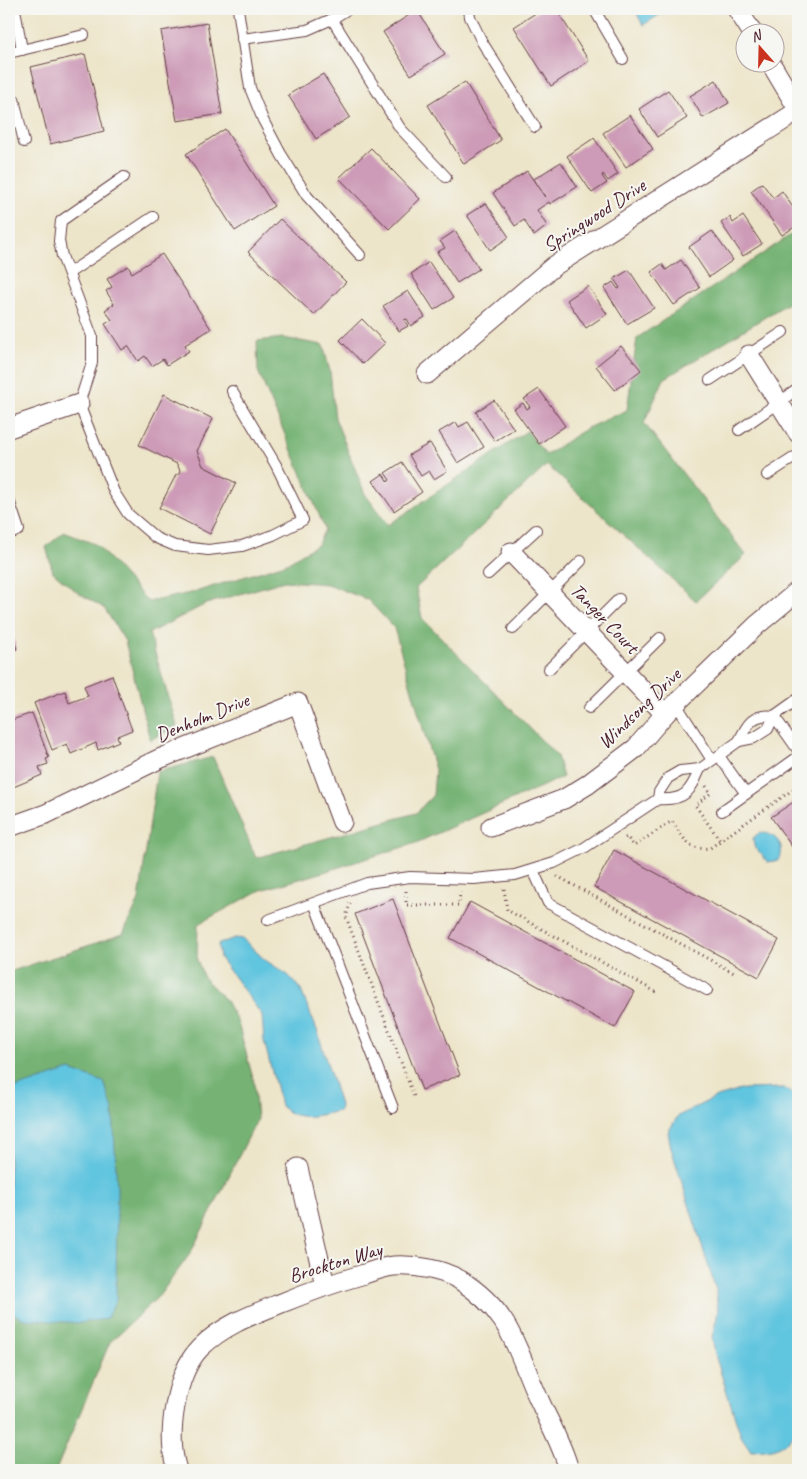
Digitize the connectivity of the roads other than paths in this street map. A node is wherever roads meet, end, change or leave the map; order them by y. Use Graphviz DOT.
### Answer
graph roads {
  1 [pos="15,9"];
  2 [pos="238,9"];
  3 [pos="348,9"];
  4 [pos="468,9"];
  5 [pos="594,9"];
  6 [pos="738,9"];
  7 [pos="332,19"];
  8 [pos="746,22"];
  9 [pos="84,35"];
  10 [pos="242,39"];
  11 [pos="22,50"];
  12 [pos="9,53"];
  13 [pos="623,59"];
  14 [pos="776,72"];
  15 [pos="9,100"];
  16 [pos="798,110"];
  17 [pos="535,127"];
  18 [pos="24,142"];
  19 [pos="124,177"];
  20 [pos="446,178"];
  21 [pos="153,217"];
  22 [pos="360,255"];
  23 [pos="68,273"];
  24 [pos="783,332"];
  25 [pos="749,355"];
  26 [pos="427,374"];
  27 [pos="710,380"];
  28 [pos="232,390"];
  29 [pos="798,390"];
  30 [pos="779,402"];
  31 [pos="79,404"];
  32 [pos="9,428"];
  33 [pos="738,430"];
  34 [pos="798,433"];
  35 [pos="798,455"];
  36 [pos="767,476"];
  37 [pos="9,500"];
  38 [pos="536,530"];
  39 [pos="9,534"];
  40 [pos="511,552"];
  41 [pos="581,561"];
  42 [pos="488,574"];
  43 [pos="798,591"];
  44 [pos="549,592"];
  45 [pos="619,599"];
  46 [pos="512,629"];
  47 [pos="586,631"];
  48 [pos="660,638"];
  49 [pos="549,669"];
  50 [pos="626,672"];
  51 [pos="798,699"];
  52 [pos="589,708"];
  53 [pos="671,709"];
  54 [pos="774,716"];
  55 [pos="739,741"];
  56 [pos="798,750"];
  57 [pos="798,757"];
  58 [pos="716,758"];
  59 [pos="700,769"];
  60 [pos="746,794"];
  61 [pos="658,799"];
  62 [pos="722,811"];
  63 [pos="342,822"];
  64 [pos="9,827"];
  65 [pos="491,827"];
  66 [pos="533,870"];
  67 [pos="314,903"];
  68 [pos="268,920"];
  69 [pos="707,990"];
  70 [pos="393,1108"];
  71 [pos="298,1168"];
  72 [pos="325,1285"];
  73 [pos="177,1470"];
  74 [pos="569,1470"];
  1 -- 11 [label="lane"];
  2 -- 10 [label="lane"];
  3 -- 7 [label="lane"];
  4 -- 17 [label="lane"];
  5 -- 13 [label="lane"];
  6 -- 8 [label="street"];
  7 -- 10 [label="lane"];
  7 -- 20 [label="lane"];
  9 -- 11 [label="lane"];
  10 -- 22 [label="lane"];
  11 -- 12 [label="lane"];
  14 -- 16 [label="street"];
  15 -- 18 [label="lane"];
  16 -- 26 [label="street, Springwood Drive"];
  19 -- 23 [label="lane"];
  21 -- 23 [label="lane"];
  23 -- 31 [label="lane"];
  24 -- 25 [label="lane"];
  25 -- 27 [label="lane"];
  25 -- 30 [label="street"];
  28 -- 31 [label="lane"];
  29 -- 30 [label="lane"];
  30 -- 33 [label="lane"];
  30 -- 34 [label="street"];
  31 -- 32 [label="street"];
  35 -- 36 [label="lane"];
  37 -- 39 [label="lane"];
  38 -- 40 [label="lane"];
  40 -- 42 [label="lane"];
  40 -- 44 [label="street, Tanger Court"];
  41 -- 44 [label="lane"];
  43 -- 53 [label="street, Windsong Drive"];
  44 -- 46 [label="lane"];
  44 -- 47 [label="street, Tanger Court"];
  45 -- 47 [label="lane"];
  47 -- 49 [label="lane"];
  47 -- 50 [label="street, Tanger Court"];
  48 -- 50 [label="lane"];
  50 -- 52 [label="lane"];
  50 -- 53 [label="street, Tanger Court"];
  51 -- 54 [label="lane"];
  53 -- 58 [label="lane"];
  53 -- 65 [label="street, Windsong Drive"];
  54 -- 55 [label="lane"];
  54 -- 55 [label="lane"];
  54 -- 56 [label="lane"];
  55 -- 58 [label="lane"];
  57 -- 60 [label="lane"];
  58 -- 59 [label="lane"];
  58 -- 60 [label="lane"];
  59 -- 61 [label="lane"];
  59 -- 61 [label="lane"];
  60 -- 62 [label="lane"];
  61 -- 66 [label="lane"];
  63 -- 64 [label="street, Denholm Drive"];
  66 -- 67 [label="lane"];
  66 -- 69 [label="lane"];
  67 -- 68 [label="lane"];
  67 -- 70 [label="lane"];
  71 -- 72 [label="street"];
  72 -- 73 [label="street, Brockton Way"];
  72 -- 74 [label="street, Brockton Way"];
}
